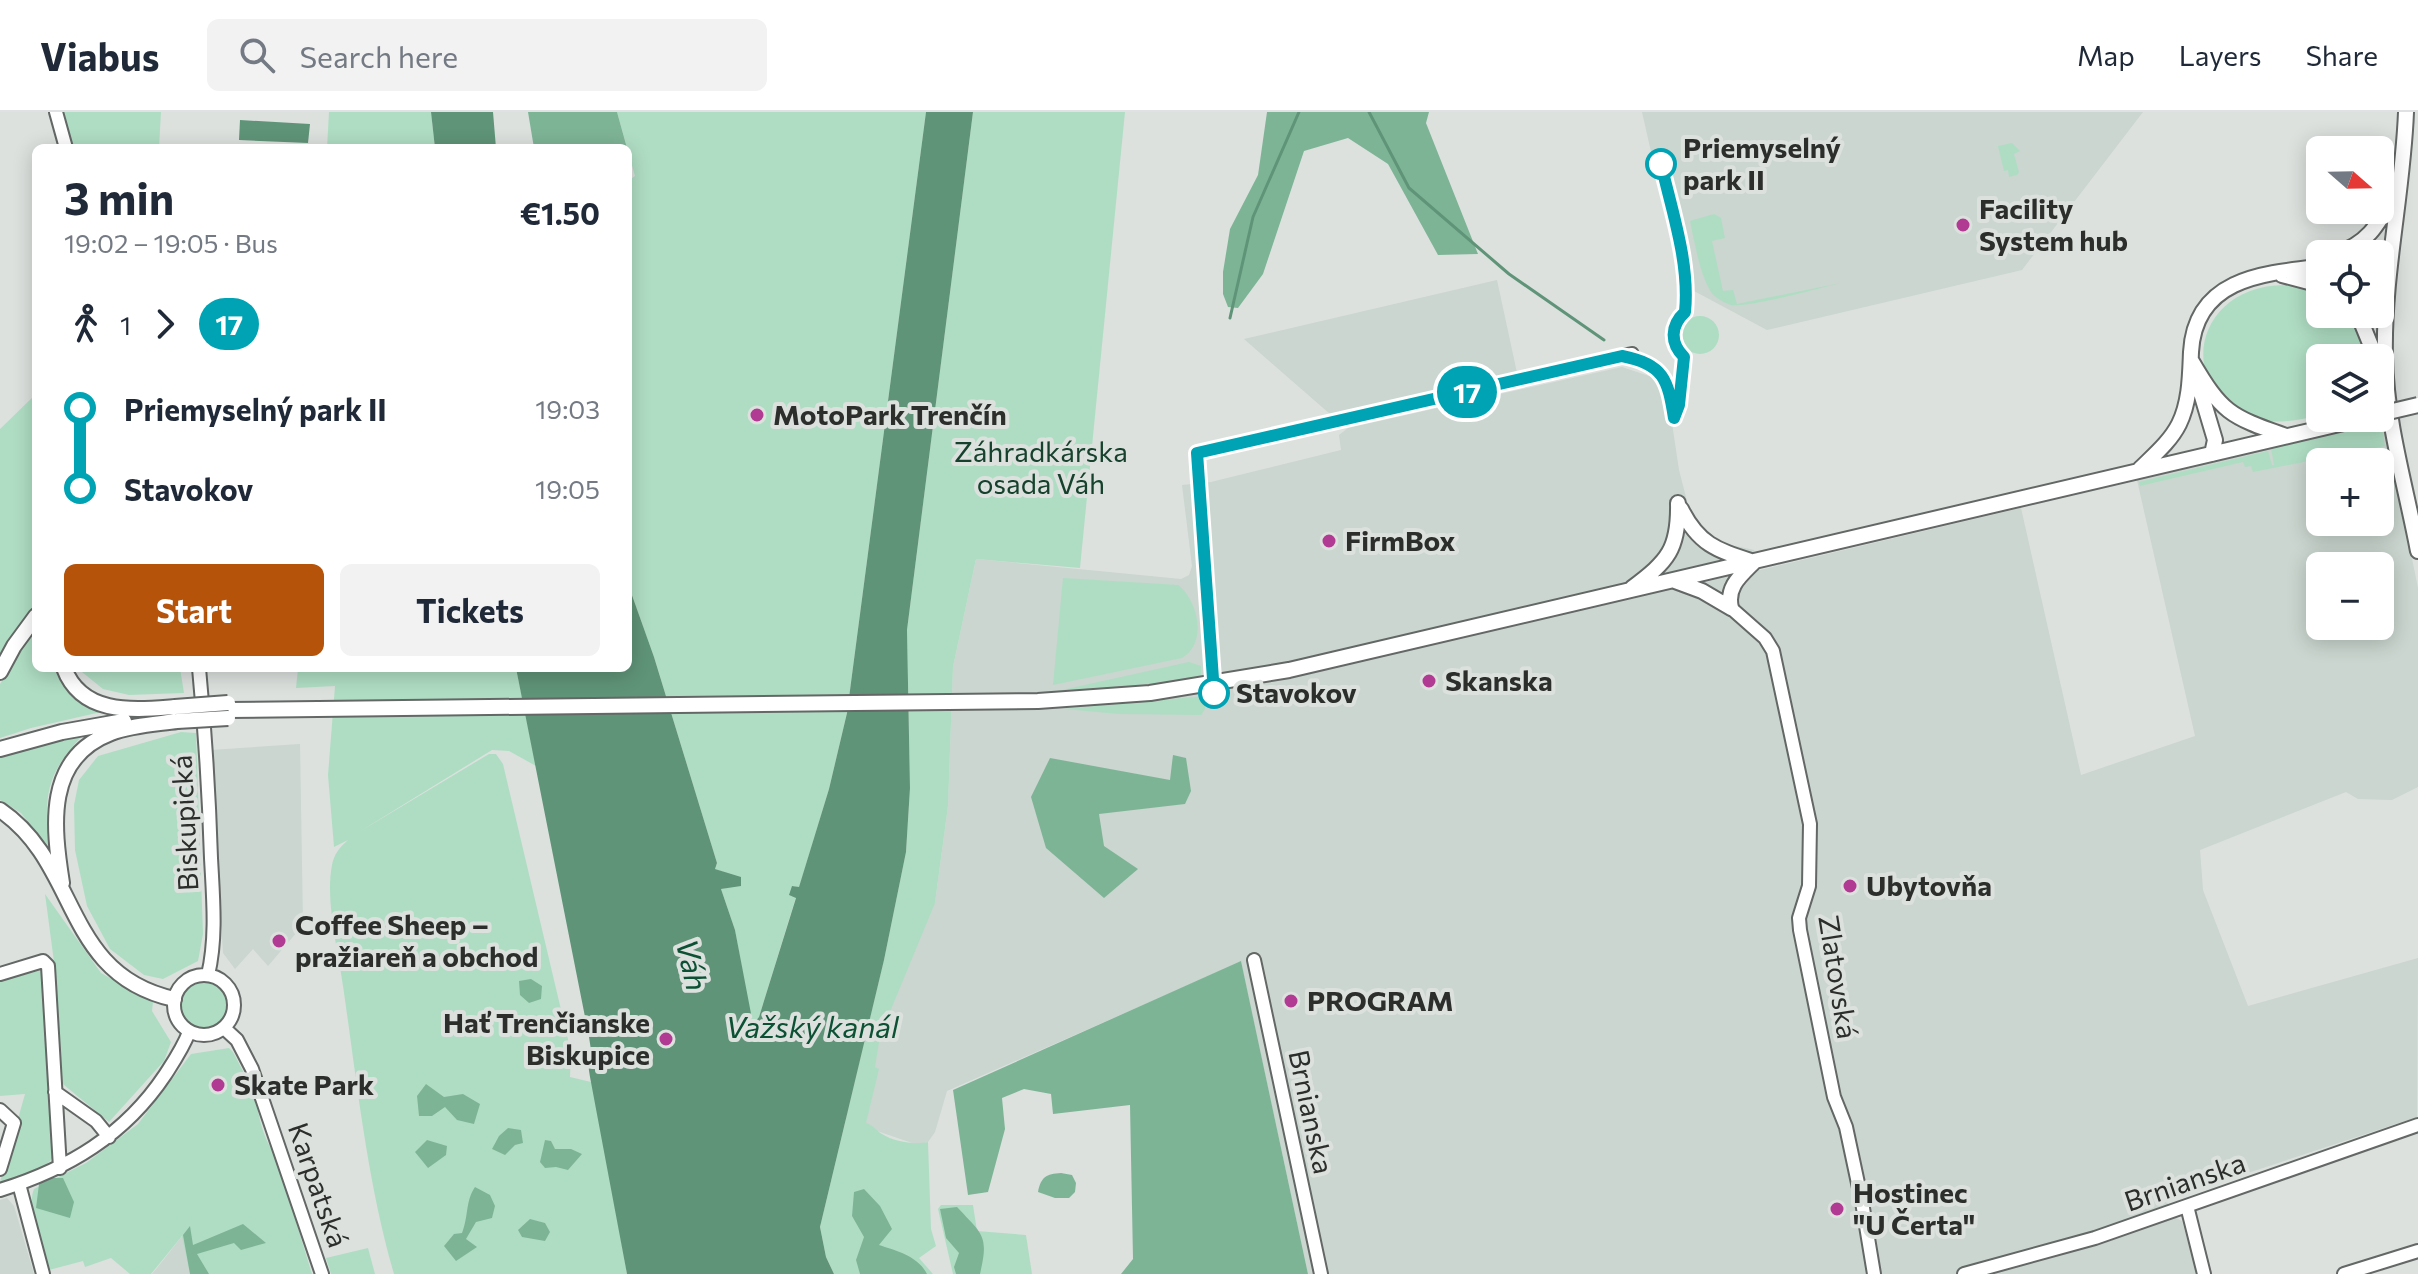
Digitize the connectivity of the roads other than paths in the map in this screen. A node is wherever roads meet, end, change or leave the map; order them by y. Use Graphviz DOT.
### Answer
graph roads {
  1 [pos="56,112"];
  2 [pos="2406,112"];
  3 [pos="65,144"];
  4 [pos="2400,185"];
  5 [pos="2364,240"];
  6 [pos="2389,240"];
  7 [pos="2306,262"];
  8 [pos="2306,268"];
  9 [pos="2270,272"];
  10 [pos="2306,273"];
  11 [pos="2306,281"];
  12 [pos="2191,360"];
  13 [pos="2418,405"];
  14 [pos="2394,411"];
  15 [pos="2394,427"];
  16 [pos="2306,431"];
  17 [pos="2286,436"];
  18 [pos="2212,454"];
  19 [pos="2139,470"];
  20 [pos="2418,551"];
  21 [pos="1754,562"];
  22 [pos="1675,580"];
  23 [pos="1627,592"];
  24 [pos="1731,608"];
  25 [pos="32,621"];
  26 [pos="0,672"];
  27 [pos="66,672"];
  28 [pos="199,672"];
  29 [pos="560,706"];
  30 [pos="294,710"];
  31 [pos="176,714"];
  32 [pos="0,749"];
  33 [pos="0,810"];
  34 [pos="64,891"];
  35 [pos="1254,960"];
  36 [pos="0,974"];
  37 [pos="208,975"];
  38 [pos="174,999"];
  39 [pos="224,1028"];
  40 [pos="189,1032"];
  41 [pos="55,1092"];
  42 [pos="0,1110"];
  43 [pos="2418,1125"];
  44 [pos="109,1137"];
  45 [pos="60,1168"];
  46 [pos="0,1169"];
  47 [pos="19,1184"];
  48 [pos="0,1190"];
  49 [pos="2187,1206"];
  50 [pos="2418,1251"];
  51 [pos="2390,1260"];
  52 [pos="43,1274"];
  53 [pos="322,1274"];
  54 [pos="1321,1274"];
  55 [pos="1874,1274"];
  56 [pos="1964,1274"];
  57 [pos="2204,1274"];
  58 [pos="2344,1274"];
  59 [pos="2394,1274"];
  1 -- 3 [label="street"];
  2 -- 4 [label="main road"];
  4 -- 5 [label="main road"];
  4 -- 6 [label="main road"];
  7 -- 9 [label="main road"];
  8 -- 9 [label="main road"];
  9 -- 10 [label="main road"];
  9 -- 11 [label="main road"];
  9 -- 12 [label="main road"];
  12 -- 17 [label="main road"];
  12 -- 18 [label="main road"];
  12 -- 19 [label="main road"];
  13 -- 14 [label="main road, bridge"];
  15 -- 20 [label="main road"];
  16 -- 17 [label="main road"];
  17 -- 18 [label="main road"];
  18 -- 19 [label="main road"];
  19 -- 21 [label="main road"];
  21 -- 22 [label="main road"];
  21 -- 23 [label="main road"];
  21 -- 24 [label="main road"];
  22 -- 23 [label="main road"];
  22 -- 24 [label="main road"];
  23 -- 29 [label="main road"];
  24 -- 55 [label="street, Zlatovská"];
  25 -- 26 [label="main road"];
  27 -- 31 [label="main road"];
  28 -- 37 [label="street, Biskupická"];
  29 -- 30 [label="main road"];
  29 -- 30 [label="main road"];
  30 -- 31 [label="main road"];
  31 -- 32 [label="main road"];
  31 -- 34 [label="main road"];
  33 -- 34 [label="main road"];
  34 -- 38 [label="main road"];
  35 -- 54 [label="street, Brnianska"];
  36 -- 41 [label="street"];
  37 -- 38 [label="street"];
  37 -- 39 [label="street"];
  38 -- 40 [label="street"];
  39 -- 40 [label="street"];
  39 -- 53 [label="street, Karpatská"];
  40 -- 44 [label="street"];
  41 -- 44 [label="street"];
  41 -- 45 [label="street"];
  42 -- 46 [label="street"];
  43 -- 49 [label="street, Brnianska"];
  44 -- 45 [label="street"];
  45 -- 47 [label="street"];
  47 -- 48 [label="street"];
  47 -- 52 [label="street"];
  49 -- 56 [label="street, Brnianska"];
  49 -- 57 [label="street"];
  50 -- 51 [label="street"];
  51 -- 58 [label="street"];
  51 -- 59 [label="street"];
}
